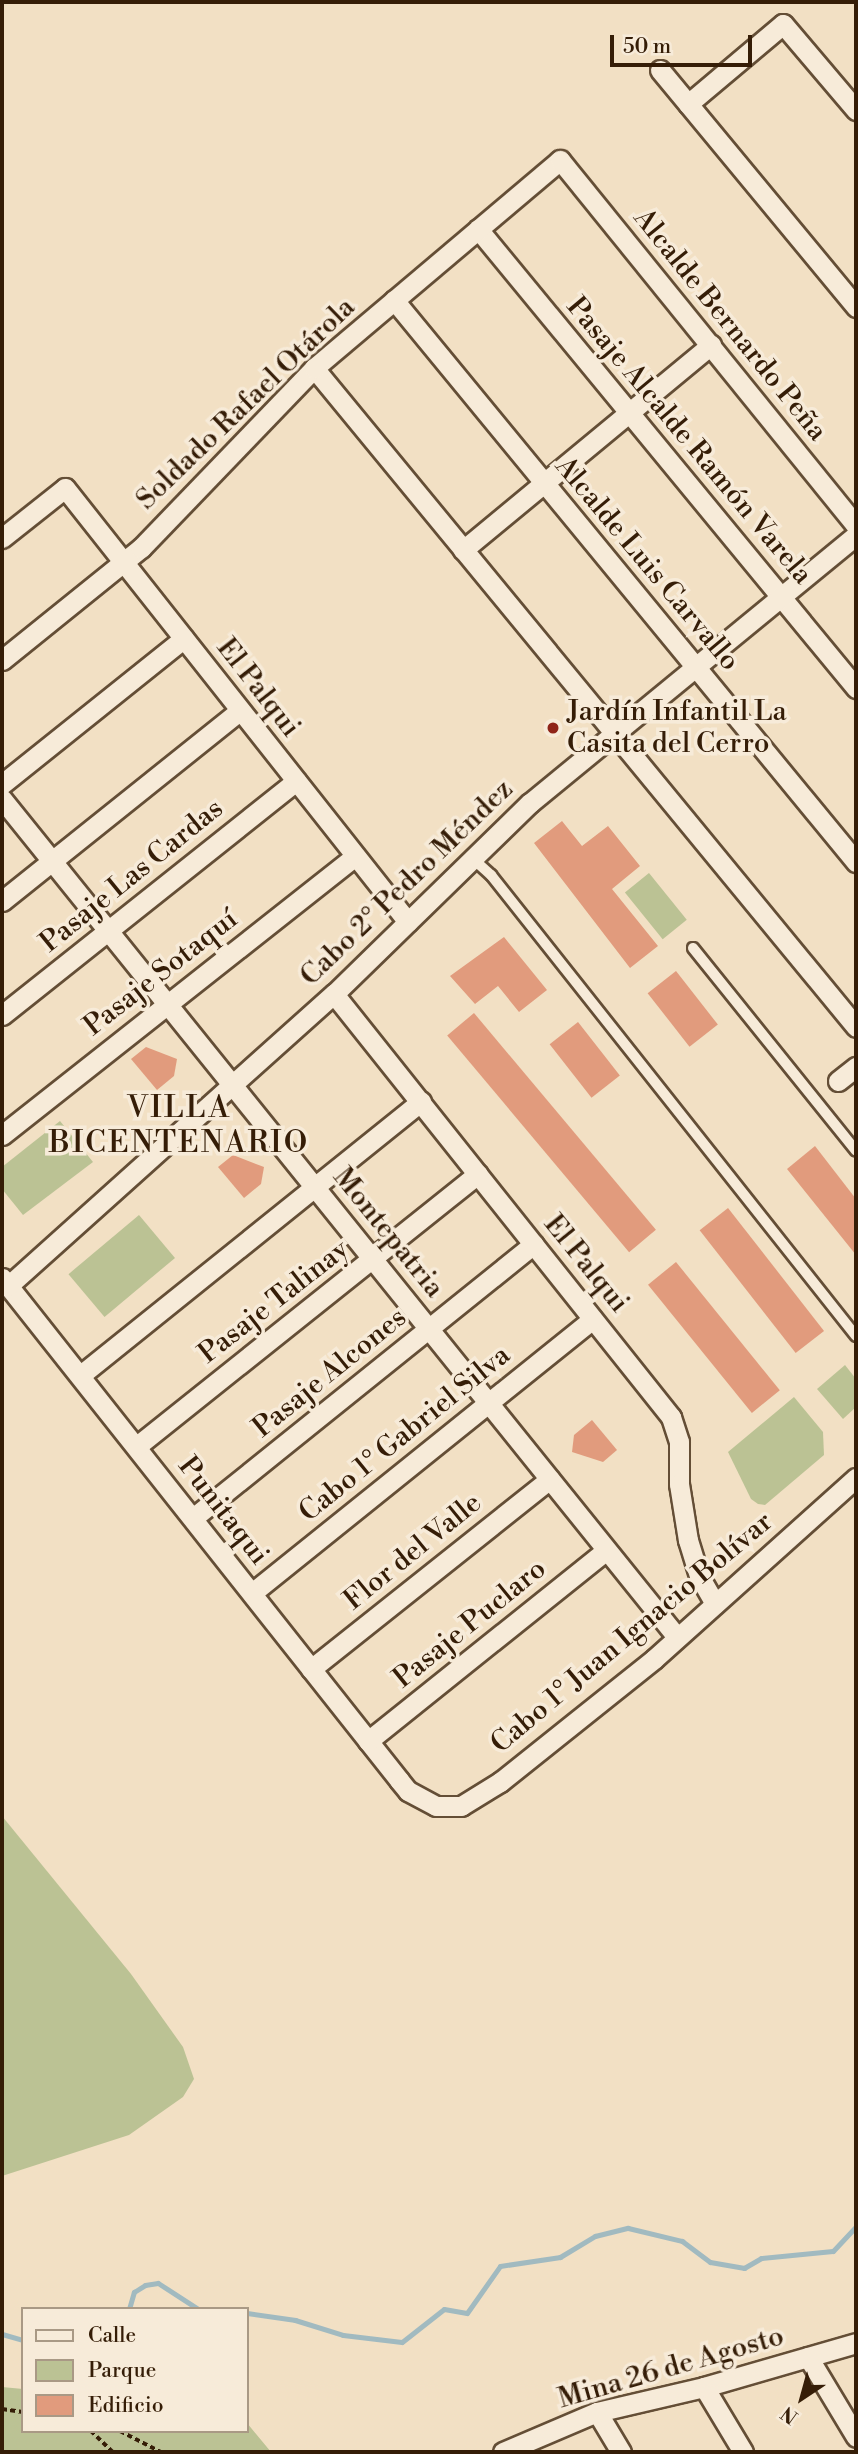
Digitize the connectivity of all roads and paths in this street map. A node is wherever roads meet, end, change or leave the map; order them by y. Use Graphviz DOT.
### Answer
graph roads {
  1 [pos="660,70"];
  2 [pos="688,103"];
  3 [pos="856,110"];
  4 [pos="560,160"];
  5 [pos="478,229"];
  6 [pos="394,300"];
  7 [pos="856,307"];
  8 [pos="711,345"];
  9 [pos="314,368"];
  10 [pos="630,414"];
  11 [pos="544,483"];
  12 [pos="856,526"];
  13 [pos="856,535"];
  14 [pos="2,538"];
  15 [pos="463,550"];
  16 [pos="124,563"];
  17 [pos="782,597"];
  18 [pos="184,638"];
  19 [pos="2,660"];
  20 [pos="695,667"];
  21 [pos="856,688"];
  22 [pos="240,710"];
  23 [pos="614,732"];
  24 [pos="296,781"];
  25 [pos="2,784"];
  26 [pos="2,799"];
  27 [pos="355,856"];
  28 [pos="470,856"];
  29 [pos="51,861"];
  30 [pos="856,862"];
  31 [pos="2,901"];
  32 [pos="408,922"];
  33 [pos="108,932"];
  34 [pos="693,948"];
  35 [pos="334,994"];
  36 [pos="167,1003"];
  37 [pos="2,1015"];
  38 [pos="856,1027"];
  39 [pos="856,1067"];
  40 [pos="838,1081"];
  41 [pos="232,1084"];
  42 [pos="421,1101"];
  43 [pos="2,1135"];
  44 [pos="856,1151"];
  45 [pos="478,1174"];
  46 [pos="316,1187"];
  47 [pos="534,1244"];
  48 [pos="373,1259"];
  49 [pos="5,1282"];
  50 [pos="593,1318"];
  51 [pos="429,1329"];
  52 [pos="856,1336"];
  53 [pos="82,1374"];
  54 [pos="489,1402"];
  55 [pos="137,1446"];
  56 [pos="856,1478"];
  57 [pos="550,1479"];
  58 [pos="193,1518"];
  59 [pos="606,1550"];
  60 [pos="252,1593"];
  61 [pos="715,1604"];
  62 [pos="677,1637"];
  63 [pos="311,1670"];
  64 [pos="369,1741"];
  65 [pos="399,1780"];
  66 [pos="856,2343"];
  67 [pos="808,2357"];
  68 [pos="704,2387"];
  69 [pos="2,2409"];
  70 [pos="21,2412"];
  71 [pos="597,2412"];
  72 [pos="93,2433"];
  73 [pos="124,2433"];
  74 [pos="856,2437"];
  75 [pos="113,2452"];
  76 [pos="161,2452"];
  77 [pos="503,2452"];
  78 [pos="621,2452"];
  79 [pos="743,2452"];
  1 -- 2 [label="street"];
  2 -- 3 [label="street"];
  2 -- 7 [label="street"];
  4 -- 5 [label="street, Soldado Rafael Otárola"];
  4 -- 8 [label="street, Alcalde Bernardo Peña"];
  5 -- 6 [label="street, Soldado Rafael Otárola"];
  5 -- 10 [label="street, Pasaje Alcalde Ramón Varela"];
  6 -- 9 [label="street, Soldado Rafael Otárola"];
  6 -- 11 [label="street, Alcalde Luis Carvallo"];
  8 -- 10 [label="street"];
  8 -- 12 [label="street, Alcalde Bernardo Peña"];
  9 -- 15 [label="street"];
  9 -- 16 [label="street, Soldado Rafael Otárola"];
  10 -- 11 [label="street"];
  10 -- 17 [label="street, Pasaje Alcalde Ramón Varela"];
  11 -- 15 [label="street"];
  11 -- 20 [label="street, Alcalde Luis Carvallo"];
  13 -- 17 [label="street, Cabo 2° Pedro Méndez"];
  14 -- 16 [label="street, El Palqui"];
  15 -- 23 [label="street"];
  16 -- 18 [label="street, El Palqui"];
  16 -- 19 [label="street, Soldado Rafael Otárola"];
  17 -- 20 [label="street, Cabo 2° Pedro Méndez"];
  17 -- 21 [label="street, Pasaje Alcalde Ramón Varela"];
  18 -- 22 [label="street, El Palqui"];
  18 -- 25 [label="street"];
  20 -- 23 [label="street, Cabo 2° Pedro Méndez"];
  20 -- 30 [label="street, Alcalde Luis Carvallo"];
  22 -- 24 [label="street, El Palqui"];
  22 -- 29 [label="street"];
  23 -- 28 [label="street, Cabo 2° Pedro Méndez"];
  23 -- 38 [label="street"];
  24 -- 27 [label="street, El Palqui"];
  24 -- 33 [label="street, Pasaje Las Cardas"];
  26 -- 29 [label="street, Montepatria"];
  27 -- 32 [label="street, El Palqui"];
  27 -- 36 [label="street, Pasaje Sotaquí"];
  28 -- 32 [label="street, Cabo 2° Pedro Méndez"];
  28 -- 52 [label="lane"];
  29 -- 31 [label="street"];
  29 -- 33 [label="street, Montepatria"];
  32 -- 35 [label="street, Cabo 2° Pedro Méndez"];
  33 -- 36 [label="street, Montepatria"];
  33 -- 37 [label="street, Pasaje Las Cardas"];
  34 -- 44 [label="lane"];
  35 -- 41 [label="street, Cabo 2° Pedro Méndez"];
  35 -- 42 [label="street, El Palqui"];
  36 -- 41 [label="street, Montepatria"];
  36 -- 43 [label="street, Pasaje Sotaquí"];
  39 -- 40 [label="street"];
  41 -- 46 [label="street, Montepatria"];
  41 -- 49 [label="street, Cabo 2° Pedro Méndez"];
  42 -- 45 [label="street, El Palqui"];
  42 -- 46 [label="street"];
  45 -- 47 [label="street, El Palqui"];
  45 -- 48 [label="street, Pasaje Talinay"];
  46 -- 48 [label="street, Montepatria"];
  46 -- 53 [label="street"];
  47 -- 50 [label="street, El Palqui"];
  47 -- 51 [label="street, Pasaje Alcones"];
  48 -- 51 [label="street, Montepatria"];
  48 -- 55 [label="street, Pasaje Talinay"];
  49 -- 53 [label="street, Punitaqui"];
  50 -- 54 [label="street, Cabo 1° Gabriel Silva"];
  50 -- 61 [label="street, El Palqui"];
  51 -- 54 [label="street, Montepatria"];
  51 -- 58 [label="street, Pasaje Alcones"];
  53 -- 55 [label="street, Punitaqui"];
  54 -- 57 [label="street, Montepatria"];
  54 -- 60 [label="street, Cabo 1° Gabriel Silva"];
  55 -- 58 [label="street, Punitaqui"];
  56 -- 61 [label="street, Cabo 1° Juan Ignacio Bolívar"];
  57 -- 59 [label="street, Montepatria"];
  57 -- 63 [label="street, Flor del Valle"];
  58 -- 60 [label="street, Punitaqui"];
  59 -- 62 [label="street, Montepatria"];
  59 -- 64 [label="street, Pasaje Puclaro"];
  60 -- 63 [label="street, Punitaqui"];
  61 -- 62 [label="street, Cabo 1° Juan Ignacio Bolívar"];
  62 -- 65 [label="street, Cabo 1° Juan Ignacio Bolívar"];
  63 -- 64 [label="street, Punitaqui"];
  64 -- 65 [label="street, Punitaqui"];
  66 -- 67 [label="street, Mina 26 de Agosto"];
  67 -- 68 [label="street, Mina 26 de Agosto"];
  67 -- 74 [label="street"];
  68 -- 71 [label="street, Mina 26 de Agosto"];
  68 -- 79 [label="street"];
  69 -- 70 [label="path"];
  71 -- 77 [label="street, Mina 26 de Agosto"];
  71 -- 78 [label="street"];
  72 -- 75 [label="path"];
  73 -- 76 [label="path"];
}
